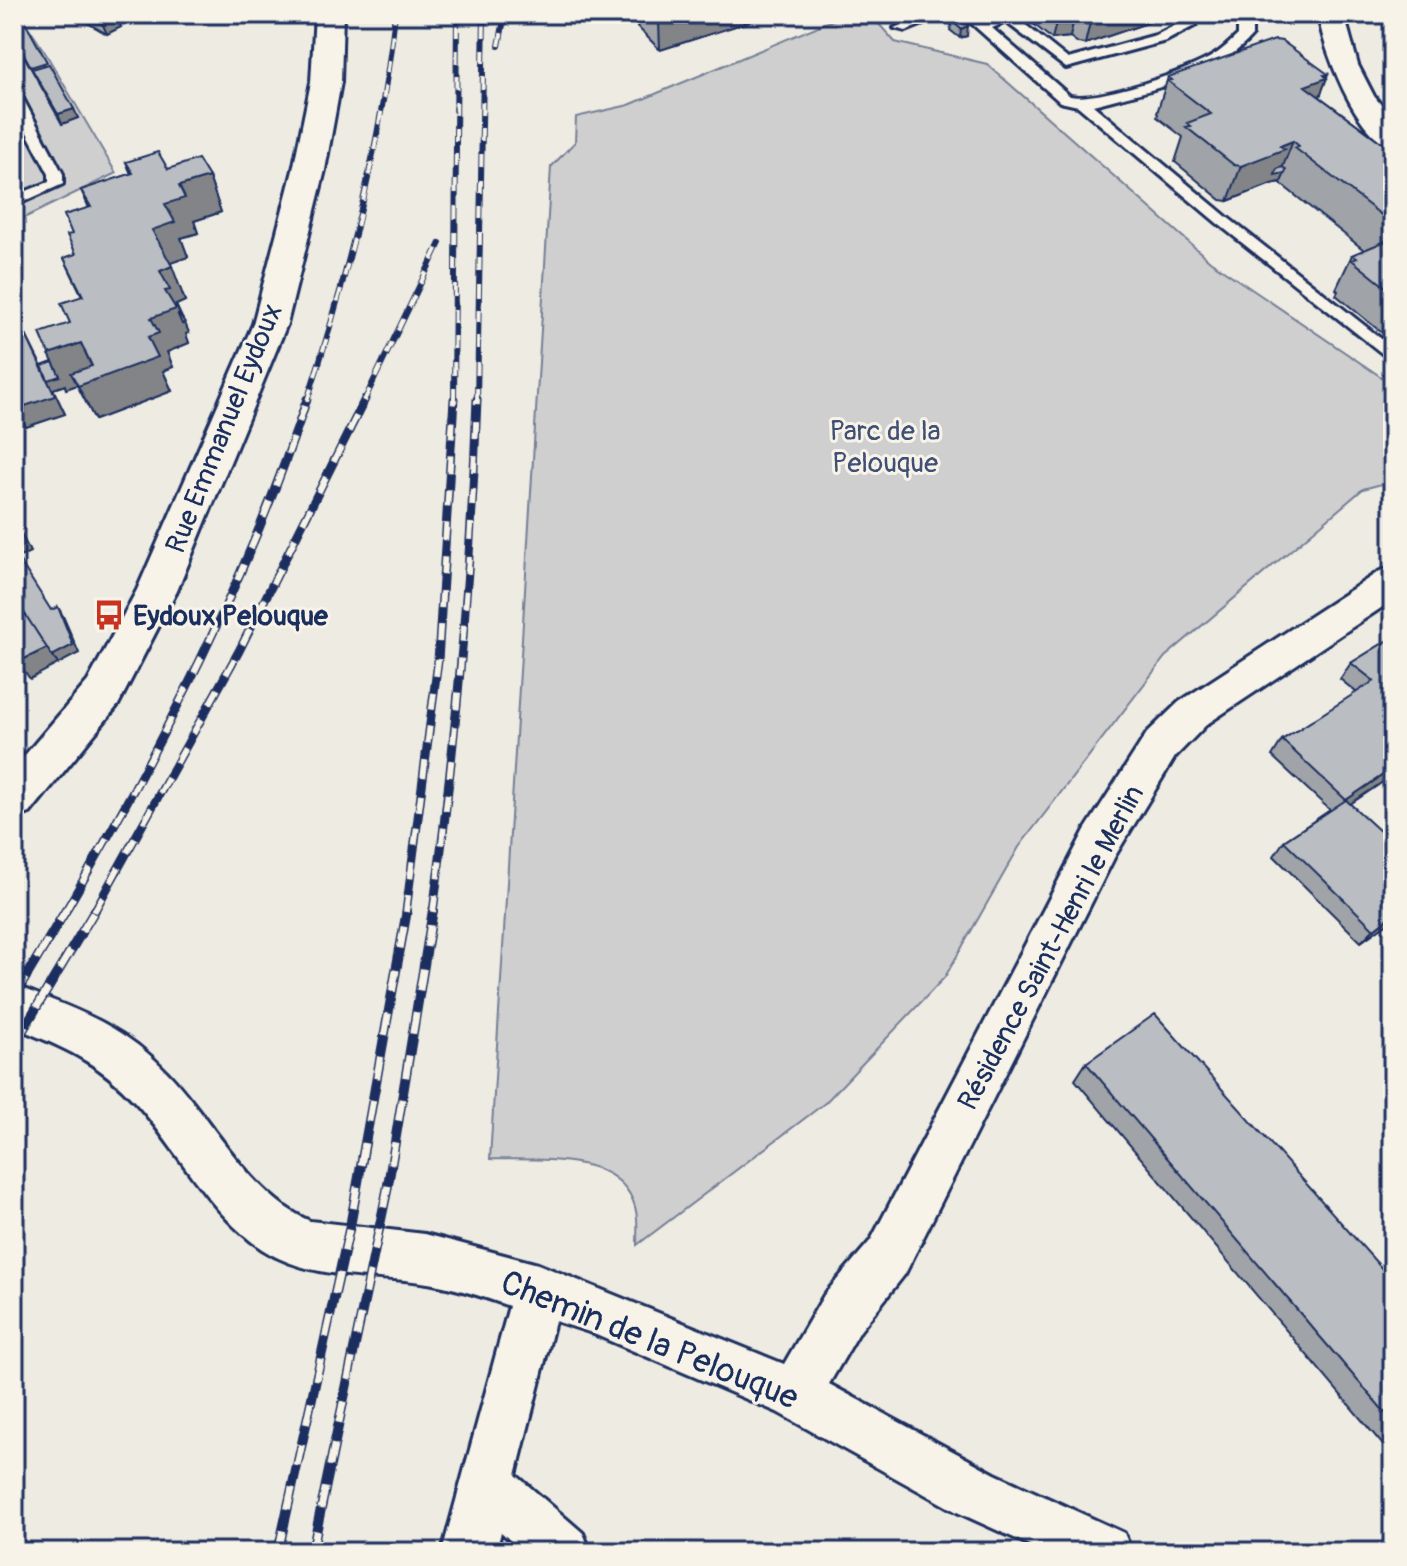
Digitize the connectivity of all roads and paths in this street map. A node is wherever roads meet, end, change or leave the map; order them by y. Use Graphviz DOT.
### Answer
graph roads {
  1 [pos="329,14"];
  2 [pos="941,14"];
  3 [pos="968,14"];
  4 [pos="1188,14"];
  5 [pos="1245,14"];
  6 [pos="1331,14"];
  7 [pos="983,27"];
  8 [pos="901,28"];
  9 [pos="14,95"];
  10 [pos="1083,103"];
  11 [pos="1393,138"];
  12 [pos="14,201"];
  13 [pos="1393,356"];
  14 [pos="1393,581"];
  15 [pos="14,800"];
  16 [pos="14,1006"];
  17 [pos="538,1289"];
  18 [pos="795,1394"];
  19 [pos="485,1483"];
  20 [pos="469,1552"];
  21 [pos="564,1552"];
  22 [pos="1105,1552"];
  1 -- 15 [label="street, Rue Emmanuel Eydoux"];
  2 -- 8 [label="lane"];
  3 -- 7 [label="lane"];
  4 -- 7 [label="lane"];
  5 -- 10 [label="lane"];
  6 -- 11 [label="street"];
  7 -- 10 [label="lane"];
  9 -- 12 [label="lane"];
  10 -- 13 [label="lane"];
  14 -- 18 [label="street, Résidence Saint-Henri le Merlin"];
  16 -- 17 [label="street, Chemin de la Pelouque"];
  17 -- 18 [label="street, Chemin de la Pelouque"];
  17 -- 19 [label="street"];
  18 -- 22 [label="street, Chemin de la Pelouque"];
  19 -- 20 [label="street"];
  19 -- 21 [label="street"];
}
